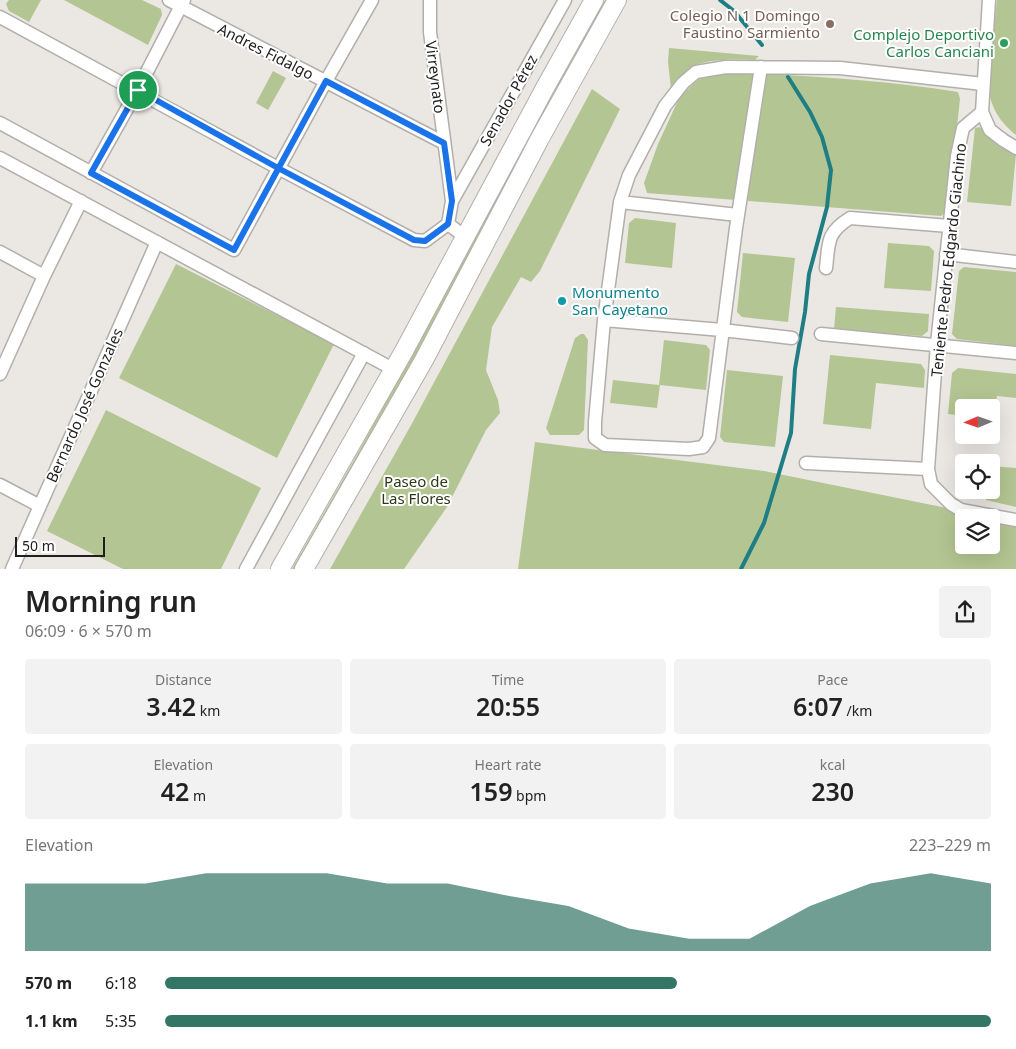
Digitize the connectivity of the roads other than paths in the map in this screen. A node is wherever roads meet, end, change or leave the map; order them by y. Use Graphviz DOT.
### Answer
graph roads {
  1 [pos="168,0"];
  2 [pos="372,0"];
  3 [pos="430,0"];
  4 [pos="565,0"];
  5 [pos="594,0"];
  6 [pos="617,0"];
  7 [pos="989,0"];
  8 [pos="182,3"];
  9 [pos="0,17"];
  10 [pos="761,67"];
  11 [pos="326,81"];
  12 [pos="983,84"];
  13 [pos="138,90"];
  14 [pos="982,112"];
  15 [pos="0,124"];
  16 [pos="444,143"];
  17 [pos="1016,148"];
  18 [pos="0,158"];
  19 [pos="278,168"];
  20 [pos="91,173"];
  21 [pos="81,201"];
  22 [pos="452,201"];
  23 [pos="620,202"];
  24 [pos="738,215"];
  25 [pos="448,224"];
  26 [pos="949,226"];
  27 [pos="464,236"];
  28 [pos="157,242"];
  29 [pos="0,252"];
  30 [pos="946,254"];
  31 [pos="1016,262"];
  32 [pos="826,268"];
  33 [pos="44,276"];
  34 [pos="604,320"];
  35 [pos="722,330"];
  36 [pos="821,334"];
  37 [pos="792,338"];
  38 [pos="937,344"];
  39 [pos="364,353"];
  40 [pos="1016,353"];
  41 [pos="393,369"];
  42 [pos="0,374"];
  43 [pos="806,463"];
  44 [pos="928,469"];
  45 [pos="0,485"];
  46 [pos="40,506"];
  47 [pos="1016,520"];
  48 [pos="12,569"];
  49 [pos="246,569"];
  50 [pos="280,569"];
  51 [pos="304,569"];
  1 -- 8 [label="street, Andres Fidalgo"];
  2 -- 11 [label="street"];
  3 -- 16 [label="street, Virreynato"];
  4 -- 22 [label="street, Senador Pérez"];
  5 -- 27 [label="main road"];
  6 -- 51 [label="main road"];
  7 -- 12 [label="street"];
  8 -- 11 [label="street, Andres Fidalgo"];
  8 -- 13 [label="street"];
  9 -- 13 [label="street"];
  10 -- 12 [label="street"];
  10 -- 23 [label="street"];
  10 -- 24 [label="street"];
  11 -- 16 [label="street, Andres Fidalgo"];
  11 -- 19 [label="street"];
  12 -- 14 [label="street"];
  13 -- 19 [label="street"];
  13 -- 20 [label="street"];
  14 -- 17 [label="street"];
  14 -- 26 [label="street, Teniente Pedro Edgardo Giachino"];
  15 -- 20 [label="street"];
  16 -- 22 [label="street, Virreynato"];
  18 -- 21 [label="street"];
  19 -- 20 [label="street"];
  19 -- 25 [label="street"];
  21 -- 28 [label="street"];
  21 -- 33 [label="street"];
  22 -- 25 [label="street, Virreynato"];
  23 -- 24 [label="street"];
  23 -- 34 [label="street"];
  24 -- 35 [label="street"];
  25 -- 27 [label="street"];
  26 -- 30 [label="street, Teniente Pedro Edgardo Giachino"];
  26 -- 32 [label="street"];
  27 -- 41 [label="main road"];
  28 -- 39 [label="street"];
  28 -- 46 [label="street, Bernardo José Gonzales"];
  29 -- 33 [label="street"];
  30 -- 31 [label="street"];
  30 -- 38 [label="street, Teniente Pedro Edgardo Giachino"];
  33 -- 42 [label="street"];
  34 -- 35 [label="street"];
  34 -- 35 [label="street"];
  35 -- 37 [label="street"];
  36 -- 38 [label="street"];
  38 -- 40 [label="street"];
  38 -- 44 [label="street, Teniente Pedro Edgardo Giachino"];
  39 -- 41 [label="street"];
  39 -- 49 [label="street"];
  41 -- 50 [label="main road"];
  43 -- 44 [label="street"];
  44 -- 47 [label="street"];
  45 -- 46 [label="street"];
  46 -- 48 [label="street, Bernardo José Gonzales"];
}
